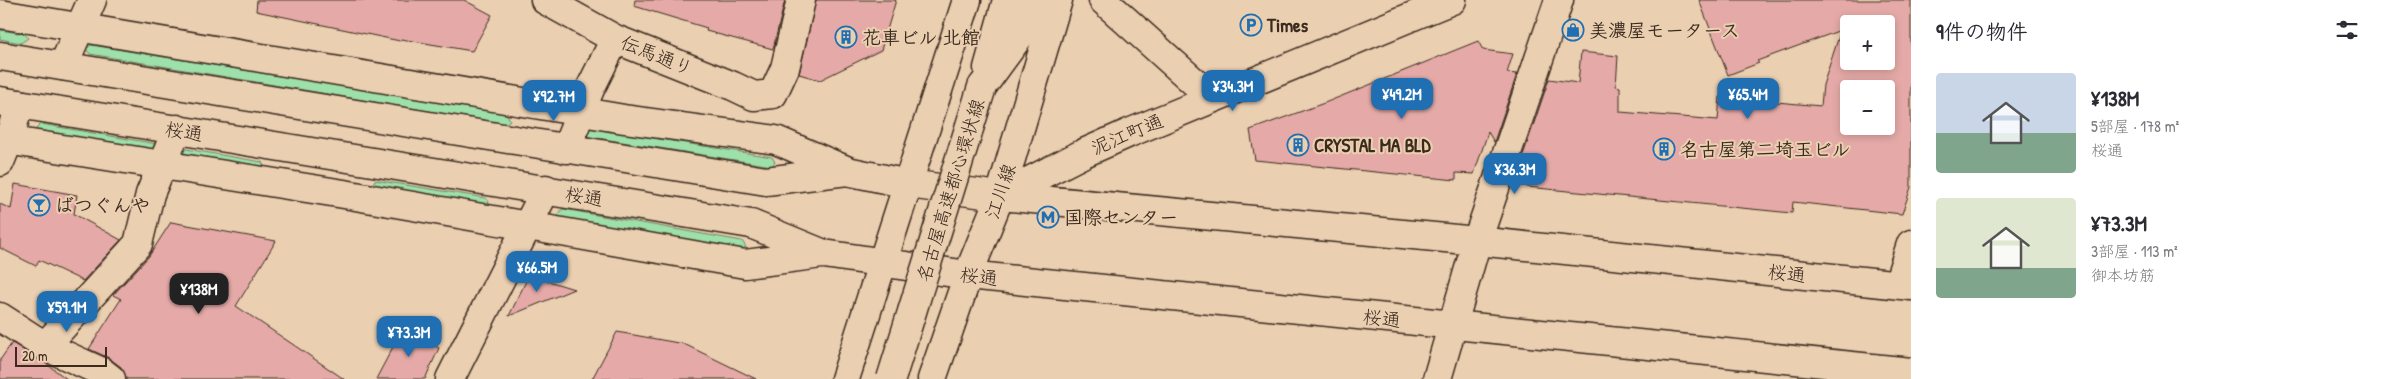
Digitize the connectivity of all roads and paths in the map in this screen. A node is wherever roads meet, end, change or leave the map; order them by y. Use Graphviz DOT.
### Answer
graph roads {
  1 [pos="92,0"];
  2 [pos="545,0"];
  3 [pos="801,0"];
  4 [pos="967,0"];
  5 [pos="1007,0"];
  6 [pos="1034,0"];
  7 [pos="1058,0"];
  8 [pos="1103,0"];
  9 [pos="1452,0"];
  10 [pos="1559,0"];
  11 [pos="0,14"];
  12 [pos="80,26"];
  13 [pos="615,39"];
  14 [pos="0,56"];
  15 [pos="63,66"];
  16 [pos="982,86"];
  17 [pos="1212,98"];
  18 [pos="9,102"];
  19 [pos="582,111"];
  20 [pos="177,129"];
  21 [pos="3,147"];
  22 [pos="566,149"];
  23 [pos="162,165"];
  24 [pos="847,171"];
  25 [pos="908,184"];
  26 [pos="546,189"];
  27 [pos="1000,196"];
  28 [pos="527,226"];
  29 [pos="1477,241"];
  30 [pos="1911,244"];
  31 [pos="824,254"];
  32 [pos="884,261"];
  33 [pos="968,275"];
  34 [pos="1905,285"];
  35 [pos="0,317"];
  36 [pos="1454,326"];
  37 [pos="44,346"];
  38 [pos="1911,372"];
  39 [pos="1865,373"];
  40 [pos="110,379"];
  41 [pos="450,379"];
  42 [pos="845,379"];
  43 [pos="890,379"];
  44 [pos="932,379"];
  45 [pos="1437,379"];
  1 -- 12 [label="main road"];
  2 -- 13 [label="main road, 伝馬通り"];
  3 -- 13 [label="main road, 伝馬通り"];
  4 -- 25 [label="main road"];
  5 -- 16 [label="main road, 名古屋高速都心環状線"];
  6 -- 16 [label="main road"];
  7 -- 27 [label="main road, 江川線"];
  8 -- 17 [label="main road"];
  9 -- 17 [label="main road, 泥江町通"];
  10 -- 29 [label="main road"];
  11 -- 12 [label="main road"];
  12 -- 15 [label="main road"];
  12 -- 19 [label="main road"];
  13 -- 19 [label="main road"];
  14 -- 15 [label="main road, 桜通"];
  15 -- 22 [label="main road, 桜通"];
  16 -- 43 [label="main road, 名古屋高速都心環状線, bridge"];
  17 -- 27 [label="main road, 泥江町通"];
  18 -- 20 [label="main road, 桜通"];
  18 -- 21 [label="main road"];
  19 -- 22 [label="main road"];
  19 -- 24 [label="main road"];
  20 -- 23 [label="main road"];
  20 -- 26 [label="main road, 桜通"];
  21 -- 23 [label="main road"];
  22 -- 24 [label="main road, 桜通"];
  23 -- 28 [label="main road"];
  23 -- 37 [label="main road"];
  24 -- 25 [label="main road, 桜通"];
  25 -- 27 [label="main road, 桜通"];
  25 -- 32 [label="main road"];
  26 -- 28 [label="main road"];
  26 -- 31 [label="main road, 桜通"];
  27 -- 29 [label="main road, 桜通"];
  27 -- 33 [label="main road, 江川線"];
  28 -- 31 [label="main road"];
  28 -- 41 [label="main road"];
  29 -- 34 [label="main road, 桜通"];
  29 -- 36 [label="main road"];
  30 -- 34 [label="main road"];
  31 -- 32 [label="main road, 桜通"];
  32 -- 33 [label="main road, 桜通"];
  32 -- 42 [label="main road"];
  33 -- 36 [label="main road, 桜通"];
  33 -- 44 [label="main road, 江川線"];
  35 -- 37 [label="main road"];
  36 -- 39 [label="main road, 桜通"];
  36 -- 45 [label="main road"];
  37 -- 40 [label="main road"];
  38 -- 39 [label="main road, 桜通"];
}
